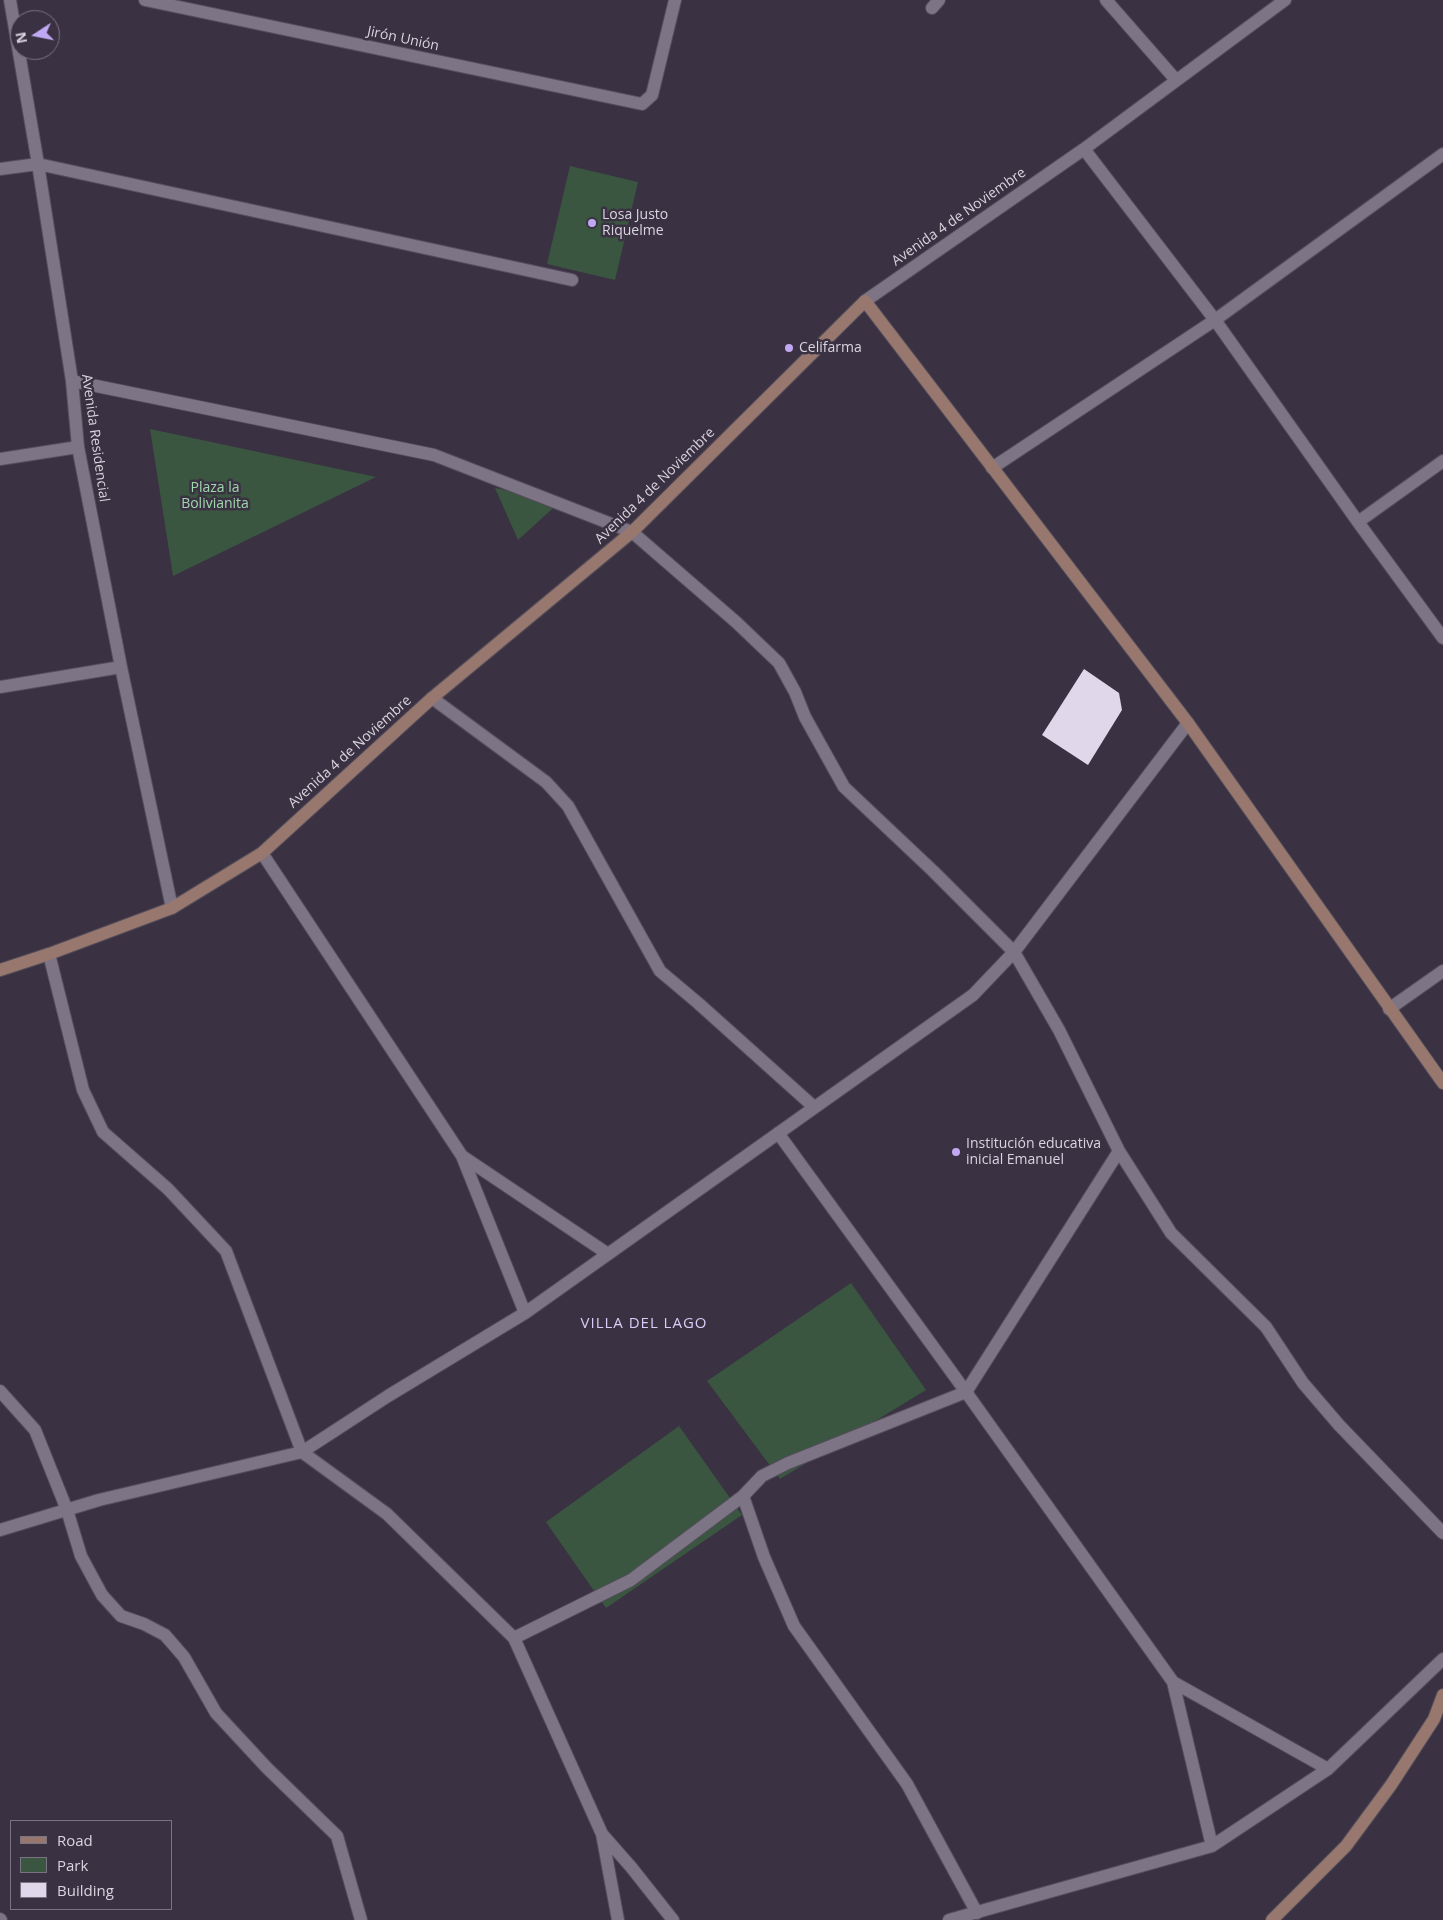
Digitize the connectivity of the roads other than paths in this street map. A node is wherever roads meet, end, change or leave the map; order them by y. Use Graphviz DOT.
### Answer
graph roads {
  1 [pos="10,0"];
  2 [pos="145,0"];
  3 [pos="675,0"];
  4 [pos="1106,0"];
  5 [pos="1285,0"];
  6 [pos="1176,80"];
  7 [pos="1084,149"];
  8 [pos="1443,154"];
  9 [pos="38,164"];
  10 [pos="0,169"];
  11 [pos="572,280"];
  12 [pos="865,301"];
  13 [pos="1215,320"];
  14 [pos="72,381"];
  15 [pos="78,447"];
  16 [pos="0,459"];
  17 [pos="1443,461"];
  18 [pos="992,468"];
  19 [pos="1358,522"];
  20 [pos="632,532"];
  21 [pos="1443,638"];
  22 [pos="121,667"];
  23 [pos="0,687"];
  24 [pos="432,698"];
  25 [pos="1188,723"];
  26 [pos="262,853"];
  27 [pos="172,908"];
  28 [pos="1014,952"];
  29 [pos="49,954"];
  30 [pos="0,970"];
  31 [pos="1443,971"];
  32 [pos="1389,1009"];
  33 [pos="1443,1083"];
  34 [pos="814,1107"];
  35 [pos="778,1133"];
  36 [pos="1119,1150"];
  37 [pos="462,1156"];
  38 [pos="608,1254"];
  39 [pos="525,1313"];
  40 [pos="0,1391"];
  41 [pos="966,1392"];
  42 [pos="302,1452"];
  43 [pos="744,1496"];
  44 [pos="67,1510"];
  45 [pos="0,1530"];
  46 [pos="1443,1533"];
  47 [pos="514,1638"];
  48 [pos="1443,1659"];
  49 [pos="1173,1682"];
  50 [pos="1443,1695"];
  51 [pos="1328,1769"];
  52 [pos="602,1834"];
  53 [pos="1212,1846"];
  54 [pos="976,1913"];
  55 [pos="361,1920"];
  56 [pos="618,1920"];
  57 [pos="673,1920"];
  58 [pos="949,1920"];
  59 [pos="1272,1920"];
  1 -- 9 [label="street, Avenida Residencial"];
  2 -- 3 [label="street, Jirón Unión"];
  4 -- 6 [label="street"];
  5 -- 6 [label="street, Avenida 4 de Noviembre"];
  6 -- 7 [label="street, Avenida 4 de Noviembre"];
  7 -- 12 [label="street, Avenida 4 de Noviembre"];
  7 -- 13 [label="street"];
  8 -- 13 [label="street"];
  9 -- 10 [label="street"];
  9 -- 11 [label="street"];
  9 -- 14 [label="street, Avenida Residencial"];
  12 -- 18 [label="street"];
  12 -- 20 [label="street, Avenida 4 de Noviembre"];
  13 -- 18 [label="street"];
  13 -- 19 [label="street"];
  14 -- 15 [label="street, Avenida Residencial"];
  14 -- 20 [label="street"];
  15 -- 16 [label="street"];
  15 -- 22 [label="street, Avenida Residencial"];
  17 -- 19 [label="street"];
  18 -- 25 [label="street"];
  19 -- 21 [label="street"];
  20 -- 24 [label="street, Avenida 4 de Noviembre"];
  20 -- 28 [label="street"];
  22 -- 23 [label="street"];
  22 -- 27 [label="street, Avenida Residencial"];
  24 -- 26 [label="street, Avenida 4 de Noviembre"];
  24 -- 34 [label="street"];
  25 -- 28 [label="street"];
  25 -- 32 [label="street"];
  26 -- 27 [label="street, Avenida 4 de Noviembre"];
  26 -- 37 [label="street"];
  27 -- 29 [label="street, Avenida 4 de Noviembre"];
  28 -- 34 [label="street"];
  28 -- 36 [label="street"];
  29 -- 30 [label="street, Avenida 4 de Noviembre"];
  29 -- 42 [label="street"];
  31 -- 32 [label="street"];
  32 -- 33 [label="street"];
  34 -- 35 [label="street"];
  35 -- 38 [label="street"];
  35 -- 41 [label="street"];
  36 -- 41 [label="street"];
  36 -- 46 [label="street"];
  37 -- 38 [label="street"];
  37 -- 39 [label="street"];
  38 -- 39 [label="street"];
  39 -- 42 [label="street"];
  40 -- 44 [label="street"];
  41 -- 43 [label="street"];
  41 -- 49 [label="street"];
  42 -- 44 [label="street"];
  42 -- 47 [label="street"];
  43 -- 47 [label="street"];
  43 -- 54 [label="street"];
  44 -- 45 [label="street"];
  44 -- 55 [label="street"];
  47 -- 52 [label="street"];
  48 -- 51 [label="street"];
  49 -- 51 [label="street"];
  49 -- 53 [label="street"];
  50 -- 59 [label="street"];
  51 -- 53 [label="street"];
  52 -- 56 [label="street"];
  52 -- 57 [label="street"];
  53 -- 54 [label="street"];
  54 -- 58 [label="street"];
}
